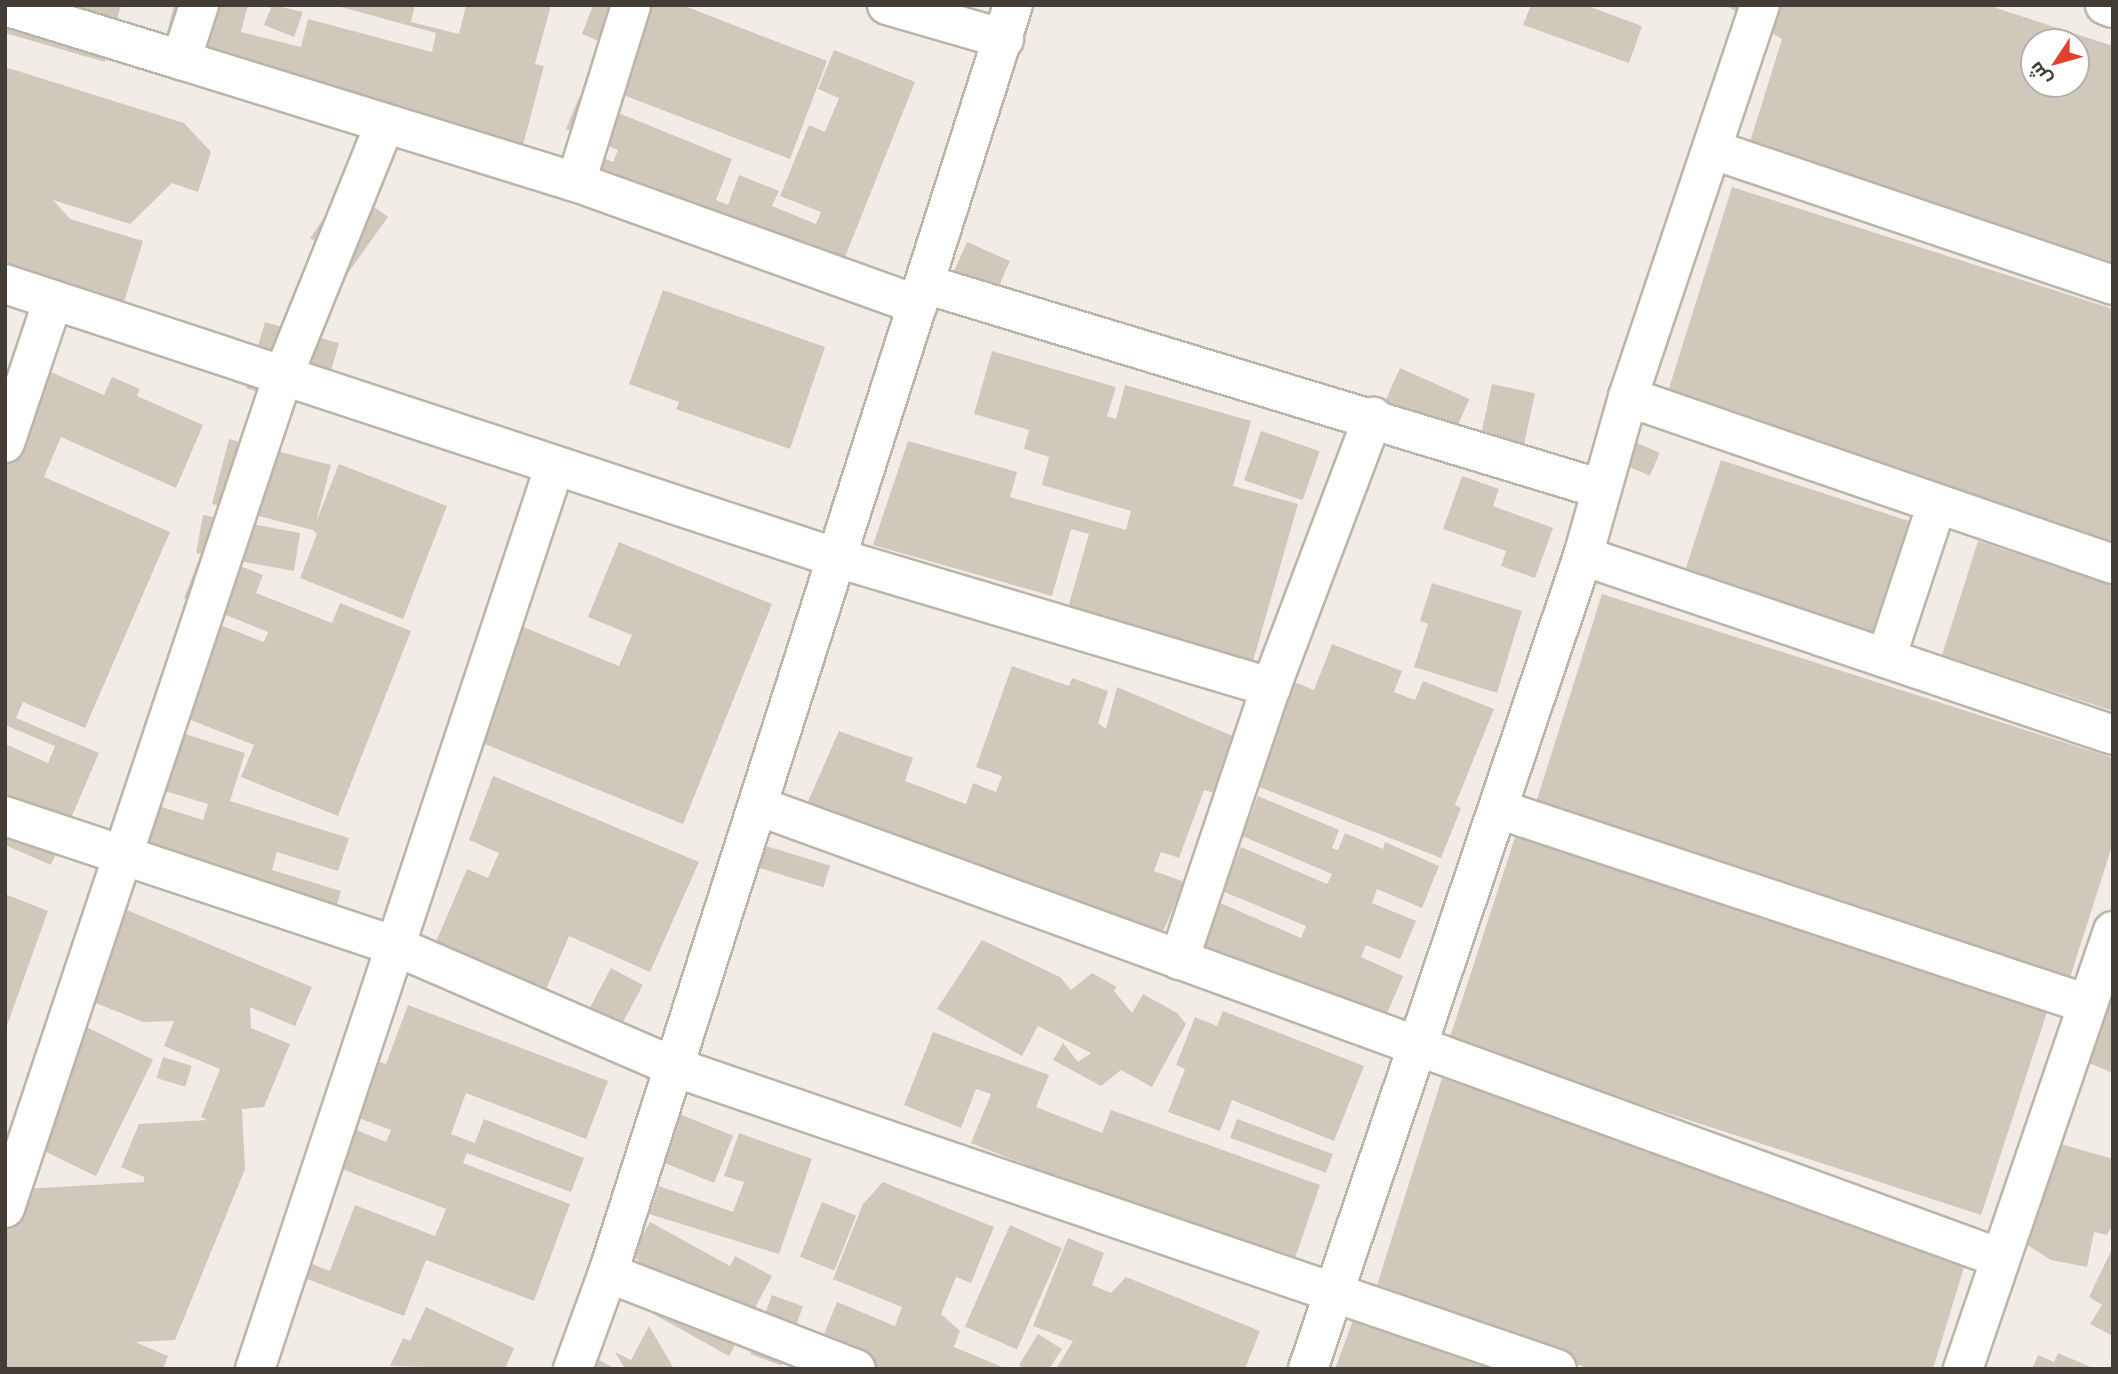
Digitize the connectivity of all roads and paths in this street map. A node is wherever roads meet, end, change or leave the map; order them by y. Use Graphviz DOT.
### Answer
graph roads {
  1 [pos="200,5"];
  2 [pos="631,5"];
  3 [pos="887,5"];
  4 [pos="1760,5"];
  5 [pos="2105,5"];
  6 [pos="5,6"];
  7 [pos="2113,8"];
  8 [pos="1008,22"];
  9 [pos="181,60"];
  10 [pos="385,124"];
  11 [pos="1714,150"];
  12 [pos="576,182"];
  13 [pos="5,284"];
  14 [pos="2113,285"];
  15 [pos="922,294"];
  16 [pos="53,300"];
  17 [pos="283,376"];
  18 [pos="1628,397"];
  19 [pos="1373,417"];
  20 [pos="5,443"];
  21 [pos="555,465"];
  22 [pos="1601,489"];
  23 [pos="1937,504"];
  24 [pos="1583,556"];
  25 [pos="837,558"];
  26 [pos="2113,564"];
  27 [pos="1886,658"];
  28 [pos="1271,687"];
  29 [pos="2113,735"];
  30 [pos="758,806"];
  31 [pos="1498,809"];
  32 [pos="5,816"];
  33 [pos="123,854"];
  34 [pos="2113,931"];
  35 [pos="395,946"];
  36 [pos="1179,960"];
  37 [pos="2087,1004"];
  38 [pos="1418,1046"];
  39 [pos="674,1067"];
  40 [pos="5,1208"];
  41 [pos="2000,1258"];
  42 [pos="608,1273"];
  43 [pos="1335,1290"];
  44 [pos="255,1369"];
  45 [pos="573,1369"];
  46 [pos="856,1369"];
  47 [pos="1308,1369"];
  48 [pos="1558,1369"];
  49 [pos="1963,1369"];
  1 -- 9 [label="street"];
  2 -- 12 [label="street"];
  3 -- 8 [label="street"];
  4 -- 11 [label="street"];
  5 -- 7 [label="street"];
  6 -- 9 [label="street"];
  8 -- 15 [label="street"];
  9 -- 10 [label="street"];
  10 -- 12 [label="street"];
  10 -- 17 [label="street"];
  11 -- 14 [label="street"];
  11 -- 18 [label="street"];
  12 -- 15 [label="street"];
  13 -- 16 [label="street"];
  15 -- 19 [label="street"];
  15 -- 25 [label="street"];
  16 -- 17 [label="street"];
  16 -- 20 [label="street"];
  17 -- 21 [label="street"];
  17 -- 33 [label="street"];
  18 -- 22 [label="street"];
  18 -- 23 [label="street"];
  19 -- 22 [label="street"];
  19 -- 28 [label="street"];
  21 -- 25 [label="street"];
  21 -- 35 [label="street"];
  22 -- 24 [label="street"];
  23 -- 26 [label="street"];
  23 -- 27 [label="street"];
  24 -- 27 [label="street"];
  24 -- 31 [label="street"];
  25 -- 28 [label="street"];
  25 -- 30 [label="street"];
  27 -- 29 [label="street"];
  28 -- 36 [label="street"];
  30 -- 36 [label="street"];
  30 -- 39 [label="street"];
  31 -- 37 [label="street"];
  31 -- 38 [label="street"];
  32 -- 33 [label="street"];
  33 -- 35 [label="street"];
  33 -- 40 [label="street"];
  34 -- 37 [label="street"];
  35 -- 39 [label="street"];
  35 -- 44 [label="street"];
  36 -- 38 [label="street"];
  37 -- 41 [label="street"];
  38 -- 41 [label="street"];
  38 -- 43 [label="street"];
  39 -- 42 [label="street"];
  39 -- 43 [label="street"];
  41 -- 49 [label="street"];
  42 -- 45 [label="street"];
  42 -- 46 [label="street"];
  43 -- 47 [label="street"];
  43 -- 48 [label="street"];
}
